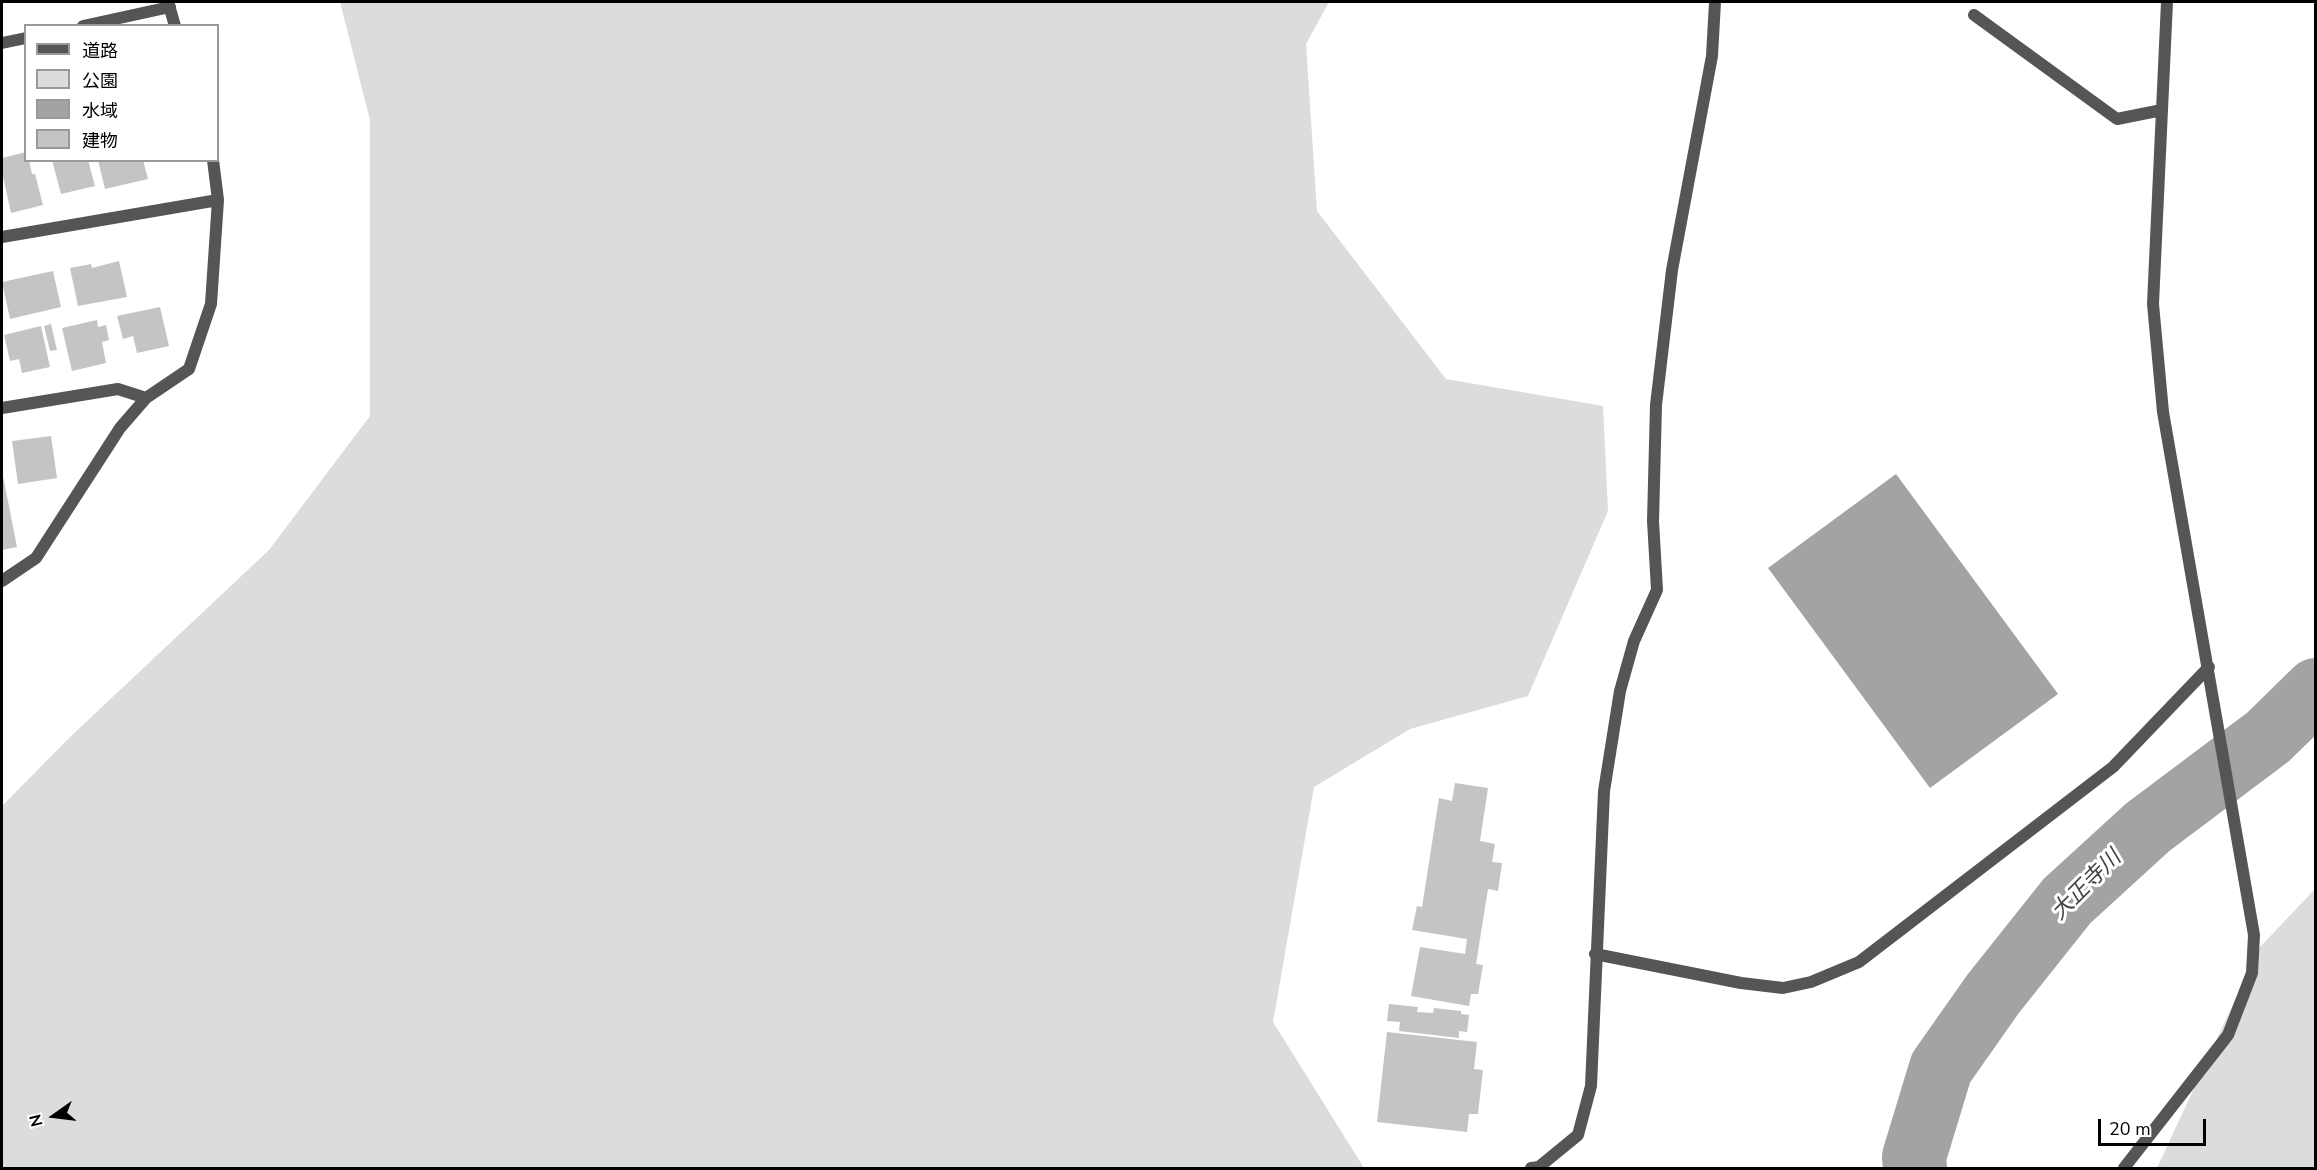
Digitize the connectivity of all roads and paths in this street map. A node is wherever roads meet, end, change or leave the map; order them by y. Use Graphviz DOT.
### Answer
graph roads {
  1 [pos="1715,2"];
  2 [pos="2167,2"];
  3 [pos="169,4"];
  4 [pos="1974,15"];
  5 [pos="91,24"];
  6 [pos="174,24"];
  7 [pos="24,38"];
  8 [pos="2,43"];
  9 [pos="2162,110"];
  10 [pos="213,162"];
  11 [pos="218,200"];
  12 [pos="2,237"];
  13 [pos="146,398"];
  14 [pos="2,408"];
  15 [pos="2,581"];
  16 [pos="2209,667"];
  17 [pos="1595,954"];
  18 [pos="1531,1168"];
  19 [pos="2124,1168"];
  1 -- 17 [label="street"];
  2 -- 9 [label="street"];
  3 -- 5 [label="street"];
  3 -- 6 [label="street"];
  4 -- 9 [label="street"];
  7 -- 8 [label="street"];
  9 -- 16 [label="street"];
  10 -- 11 [label="street"];
  11 -- 12 [label="street"];
  11 -- 13 [label="street"];
  13 -- 14 [label="street"];
  13 -- 15 [label="street"];
  16 -- 17 [label="street"];
  16 -- 19 [label="street"];
  17 -- 18 [label="street"];
}
